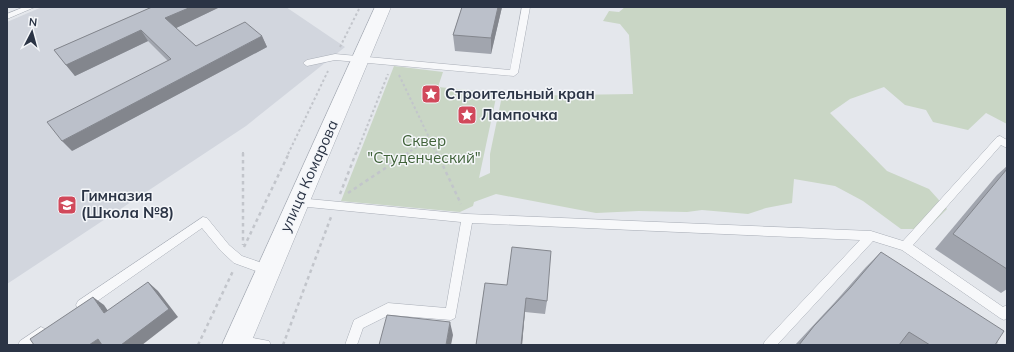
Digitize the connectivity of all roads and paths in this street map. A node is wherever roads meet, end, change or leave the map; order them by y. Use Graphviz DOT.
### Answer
graph roads {
  1 [pos="31,7"];
  2 [pos="360,7"];
  3 [pos="383,7"];
  4 [pos="526,7"];
  5 [pos="7,17"];
  6 [pos="335,57"];
  7 [pos="360,59"];
  8 [pos="392,62"];
  9 [pos="307,63"];
  10 [pos="429,139"];
  11 [pos="1007,144"];
  12 [pos="243,152"];
  13 [pos="337,200"];
  14 [pos="298,202"];
  15 [pos="467,218"];
  16 [pos="872,236"];
  17 [pos="905,246"];
  18 [pos="238,260"];
  19 [pos="267,270"];
  20 [pos="75,310"];
  21 [pos="1007,311"];
  22 [pos="50,327"];
  23 [pos="989,338"];
  24 [pos="236,343"];
  25 [pos="24,345"];
  26 [pos="198,345"];
  27 [pos="265,345"];
  28 [pos="351,345"];
  29 [pos="769,345"];
  30 [pos="1000,345"];
  1 -- 5 [label="lane"];
  2 -- 6 [label="path"];
  3 -- 7 [label="street, улица Комарова"];
  4 -- 8 [label="lane"];
  6 -- 7 [label="lane"];
  6 -- 9 [label="lane"];
  6 -- 12 [label="path"];
  7 -- 8 [label="lane"];
  7 -- 14 [label="street, улица Комарова"];
  8 -- 10 [label="path"];
  10 -- 13 [label="path"];
  10 -- 15 [label="path"];
  11 -- 17 [label="lane"];
  14 -- 15 [label="lane"];
  14 -- 19 [label="street, улица Комарова"];
  15 -- 16 [label="lane"];
  15 -- 28 [label="lane"];
  16 -- 17 [label="lane"];
  16 -- 29 [label="lane"];
  17 -- 21 [label="lane"];
  18 -- 19 [label="lane"];
  18 -- 20 [label="lane"];
  18 -- 26 [label="path"];
  19 -- 24 [label="street, улица Комарова"];
  22 -- 25 [label="lane"];
  23 -- 30 [label="path"];
  24 -- 27 [label="lane"];
}
